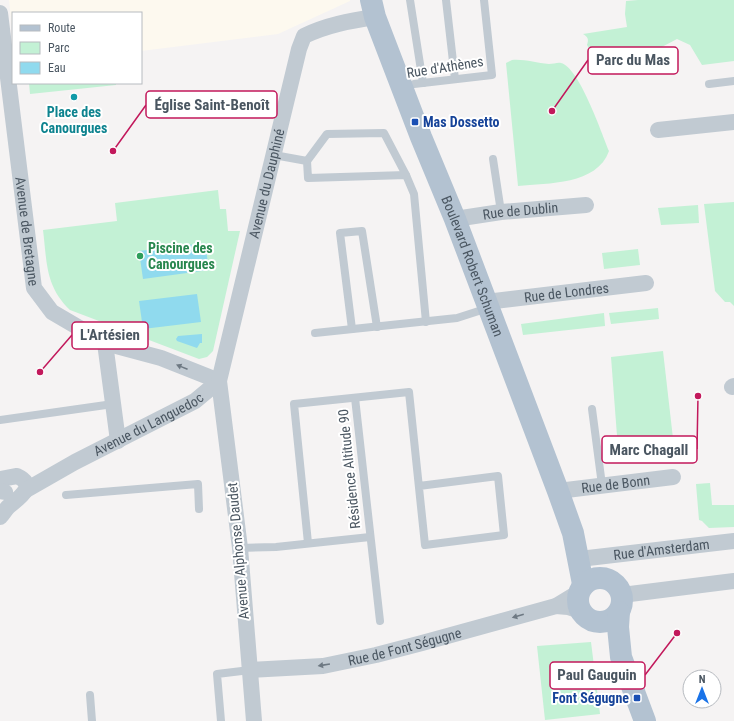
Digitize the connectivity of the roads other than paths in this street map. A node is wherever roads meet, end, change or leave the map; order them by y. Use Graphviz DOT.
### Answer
graph roads {
  1 [pos="410,0"];
  2 [pos="446,0"];
  3 [pos="484,0"];
  4 [pos="372,4"];
  5 [pos="0,13"];
  6 [pos="455,79"];
  7 [pos="734,81"];
  8 [pos="709,84"];
  9 [pos="413,85"];
  10 [pos="734,122"];
  11 [pos="658,130"];
  12 [pos="274,155"];
  13 [pos="493,159"];
  14 [pos="307,162"];
  15 [pos="406,175"];
  16 [pos="586,205"];
  17 [pos="501,212"];
  18 [pos="455,219"];
  19 [pos="646,283"];
  20 [pos="487,305"];
  21 [pos="426,322"];
  22 [pos="377,327"];
  23 [pos="352,329"];
  24 [pos="315,333"];
  25 [pos="105,343"];
  26 [pos="219,381"];
  27 [pos="355,398"];
  28 [pos="113,404"];
  29 [pos="592,409"];
  30 [pos="0,420"];
  31 [pos="118,441"];
  32 [pos="673,477"];
  33 [pos="419,486"];
  34 [pos="602,486"];
  35 [pos="558,491"];
  36 [pos="9,492"];
  37 [pos="66,495"];
  38 [pos="199,509"];
  39 [pos="573,534"];
  40 [pos="370,537"];
  41 [pos="734,540"];
  42 [pos="308,543"];
  43 [pos="240,548"];
  44 [pos="588,558"];
  45 [pos="604,578"];
  46 [pos="734,581"];
  47 [pos="581,596"];
  48 [pos="620,604"];
  49 [pos="380,621"];
  50 [pos="600,622"];
  51 [pos="621,658"];
  52 [pos="250,670"];
  53 [pos="90,695"];
  54 [pos="92,721"];
  55 [pos="221,721"];
  56 [pos="254,721"];
  57 [pos="646,721"];
  1 -- 9 [label="lane"];
  2 -- 6 [label="lane"];
  3 -- 6 [label="lane, Rue d'Athènes"];
  4 -- 9 [label="main road, Boulevard Robert Schuman"];
  4 -- 12 [label="street, Avenue du Dauphiné"];
  5 -- 25 [label="street, Avenue de Bretagne"];
  6 -- 9 [label="lane, Rue d'Athènes"];
  7 -- 8 [label="lane"];
  9 -- 18 [label="main road, Boulevard Robert Schuman"];
  10 -- 11 [label="street"];
  12 -- 14 [label="lane"];
  12 -- 26 [label="street, Avenue du Dauphiné"];
  13 -- 17 [label="lane"];
  14 -- 15 [label="lane"];
  14 -- 15 [label="lane"];
  15 -- 21 [label="lane"];
  16 -- 17 [label="street, Rue de Dublin"];
  17 -- 18 [label="street, Rue de Dublin"];
  18 -- 20 [label="main road, Boulevard Robert Schuman"];
  19 -- 20 [label="street, Rue de Londres"];
  20 -- 21 [label="lane"];
  20 -- 35 [label="main road, Boulevard Robert Schuman"];
  21 -- 22 [label="lane"];
  22 -- 23 [label="lane"];
  22 -- 23 [label="lane"];
  23 -- 24 [label="lane"];
  26 -- 25 [label="street, Avenue de Bretagne, one-way"];
  25 -- 28 [label="street"];
  26 -- 31 [label="street, Avenue du Languedoc"];
  26 -- 43 [label="street, Avenue Alphonse Daudet"];
  27 -- 33 [label="lane, Résidence Altitude 90"];
  27 -- 40 [label="lane, Résidence Altitude 90"];
  27 -- 42 [label="lane, Résidence Altitude 90"];
  28 -- 30 [label="lane"];
  28 -- 31 [label="street"];
  29 -- 34 [label="lane"];
  31 -- 36 [label="street, Avenue du Languedoc"];
  32 -- 34 [label="street, Rue de Bonn"];
  33 -- 33 [label="lane, Résidence Altitude 90"];
  34 -- 35 [label="street, Rue de Bonn"];
  35 -- 39 [label="main road, Boulevard Robert Schuman"];
  37 -- 38 [label="lane"];
  39 -- 44 [label="main road, Boulevard Robert Schuman"];
  39 -- 47 [label="main road, Boulevard Robert Schuman"];
  40 -- 42 [label="lane, Résidence Altitude 90"];
  40 -- 49 [label="lane, Résidence Altitude 90"];
  41 -- 44 [label="street, Rue d'Amsterdam"];
  42 -- 43 [label="lane, Résidence Altitude 90"];
  43 -- 52 [label="street, Avenue Alphonse Daudet"];
  44 -- 45 [label="main road, Boulevard Robert Schuman"];
  45 -- 47 [label="main road"];
  45 -- 48 [label="main road"];
  46 -- 48 [label="street"];
  47 -- 50 [label="main road"];
  47 -- 52 [label="street, Rue de Font Ségugne, one-way"];
  48 -- 50 [label="main road"];
  48 -- 51 [label="main road"];
  50 -- 51 [label="main road"];
  51 -- 57 [label="main road"];
  52 -- 55 [label="lane"];
  52 -- 56 [label="street, Avenue Alphonse Daudet"];
  53 -- 54 [label="lane"];
}
